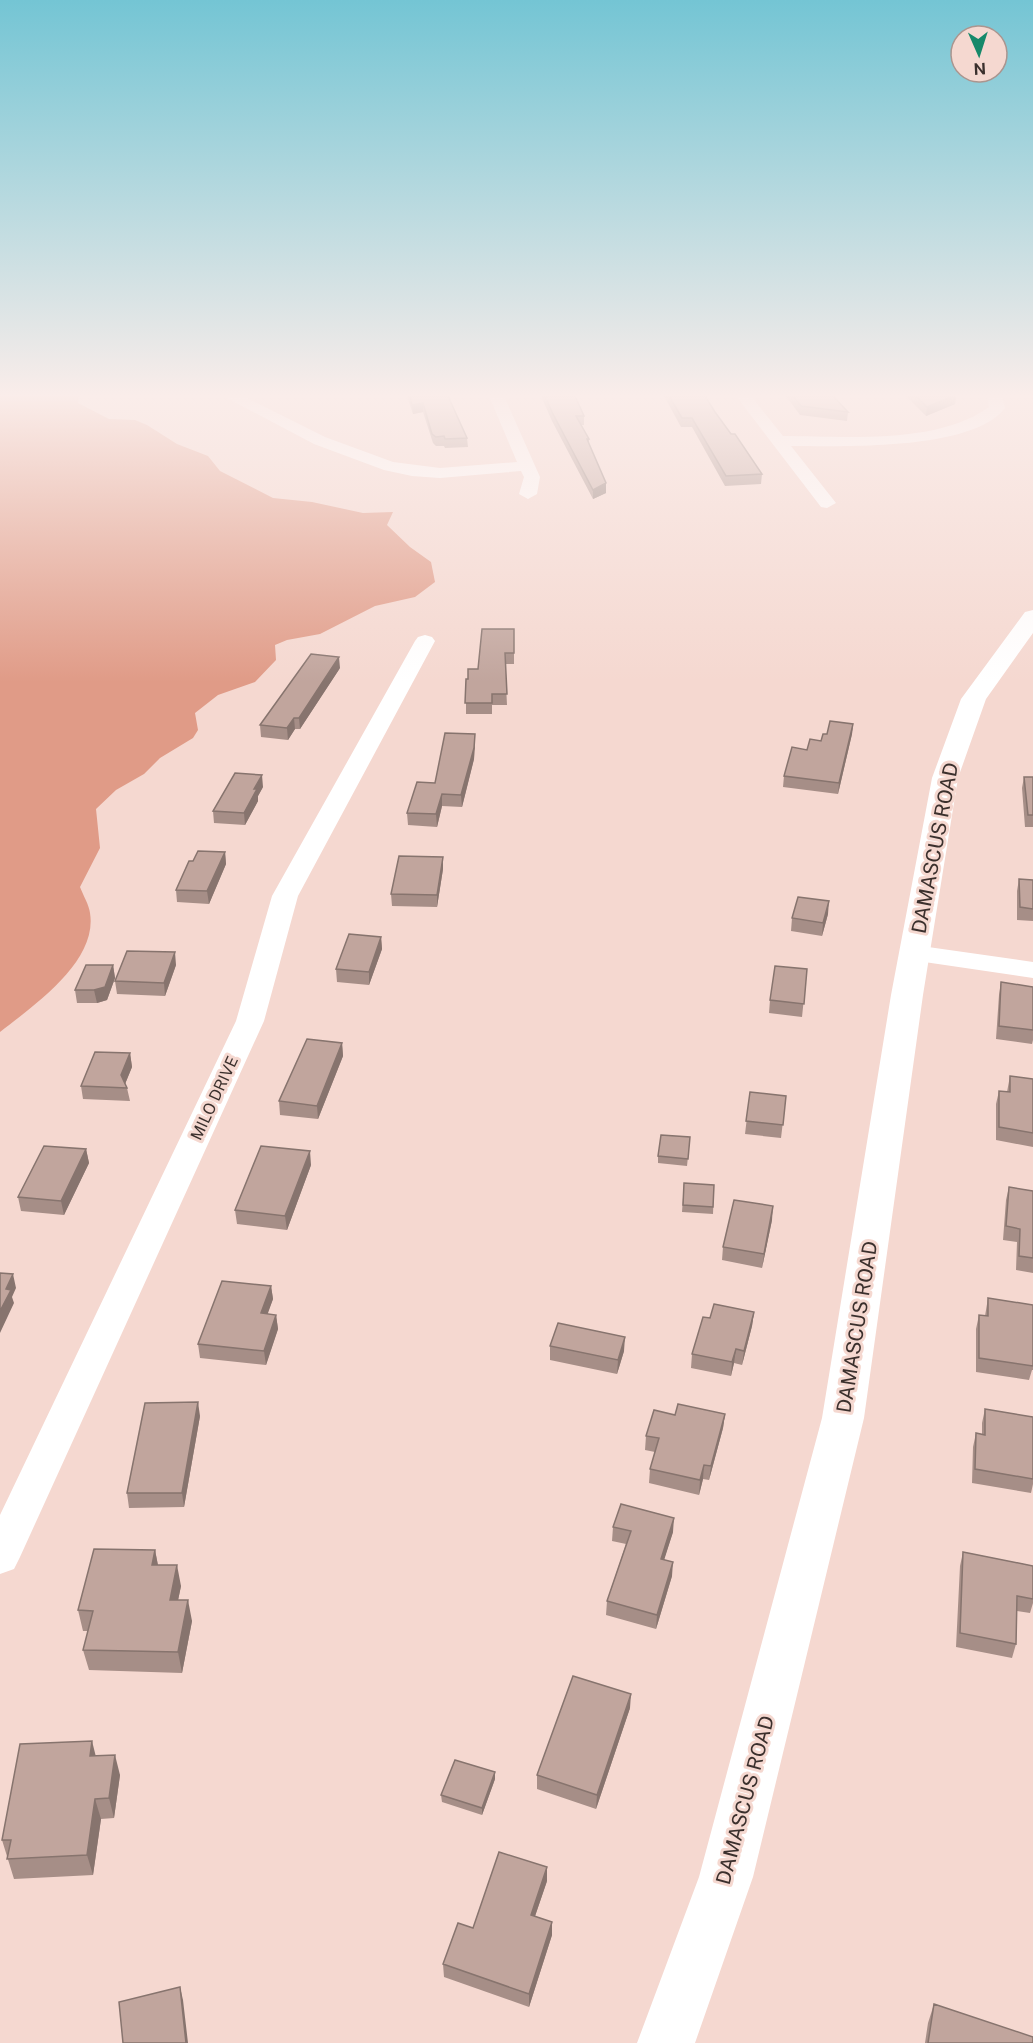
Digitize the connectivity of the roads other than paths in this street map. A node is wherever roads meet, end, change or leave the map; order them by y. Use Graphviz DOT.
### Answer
graph roads {
  1 [pos="818,491"];
  2 [pos="827,503"];
  3 [pos="1033,617"];
  4 [pos="426,641"];
  5 [pos="914,953"];
  6 [pos="1033,970"];
  7 [pos="0,1557"];
  8 [pos="666,2043"];
  1 -- 2 [label="street"];
  3 -- 5 [label="street, DAMASCUS ROAD"];
  4 -- 7 [label="street, MILO DRIVE"];
  5 -- 6 [label="street"];
  5 -- 8 [label="street, DAMASCUS ROAD"];
}
